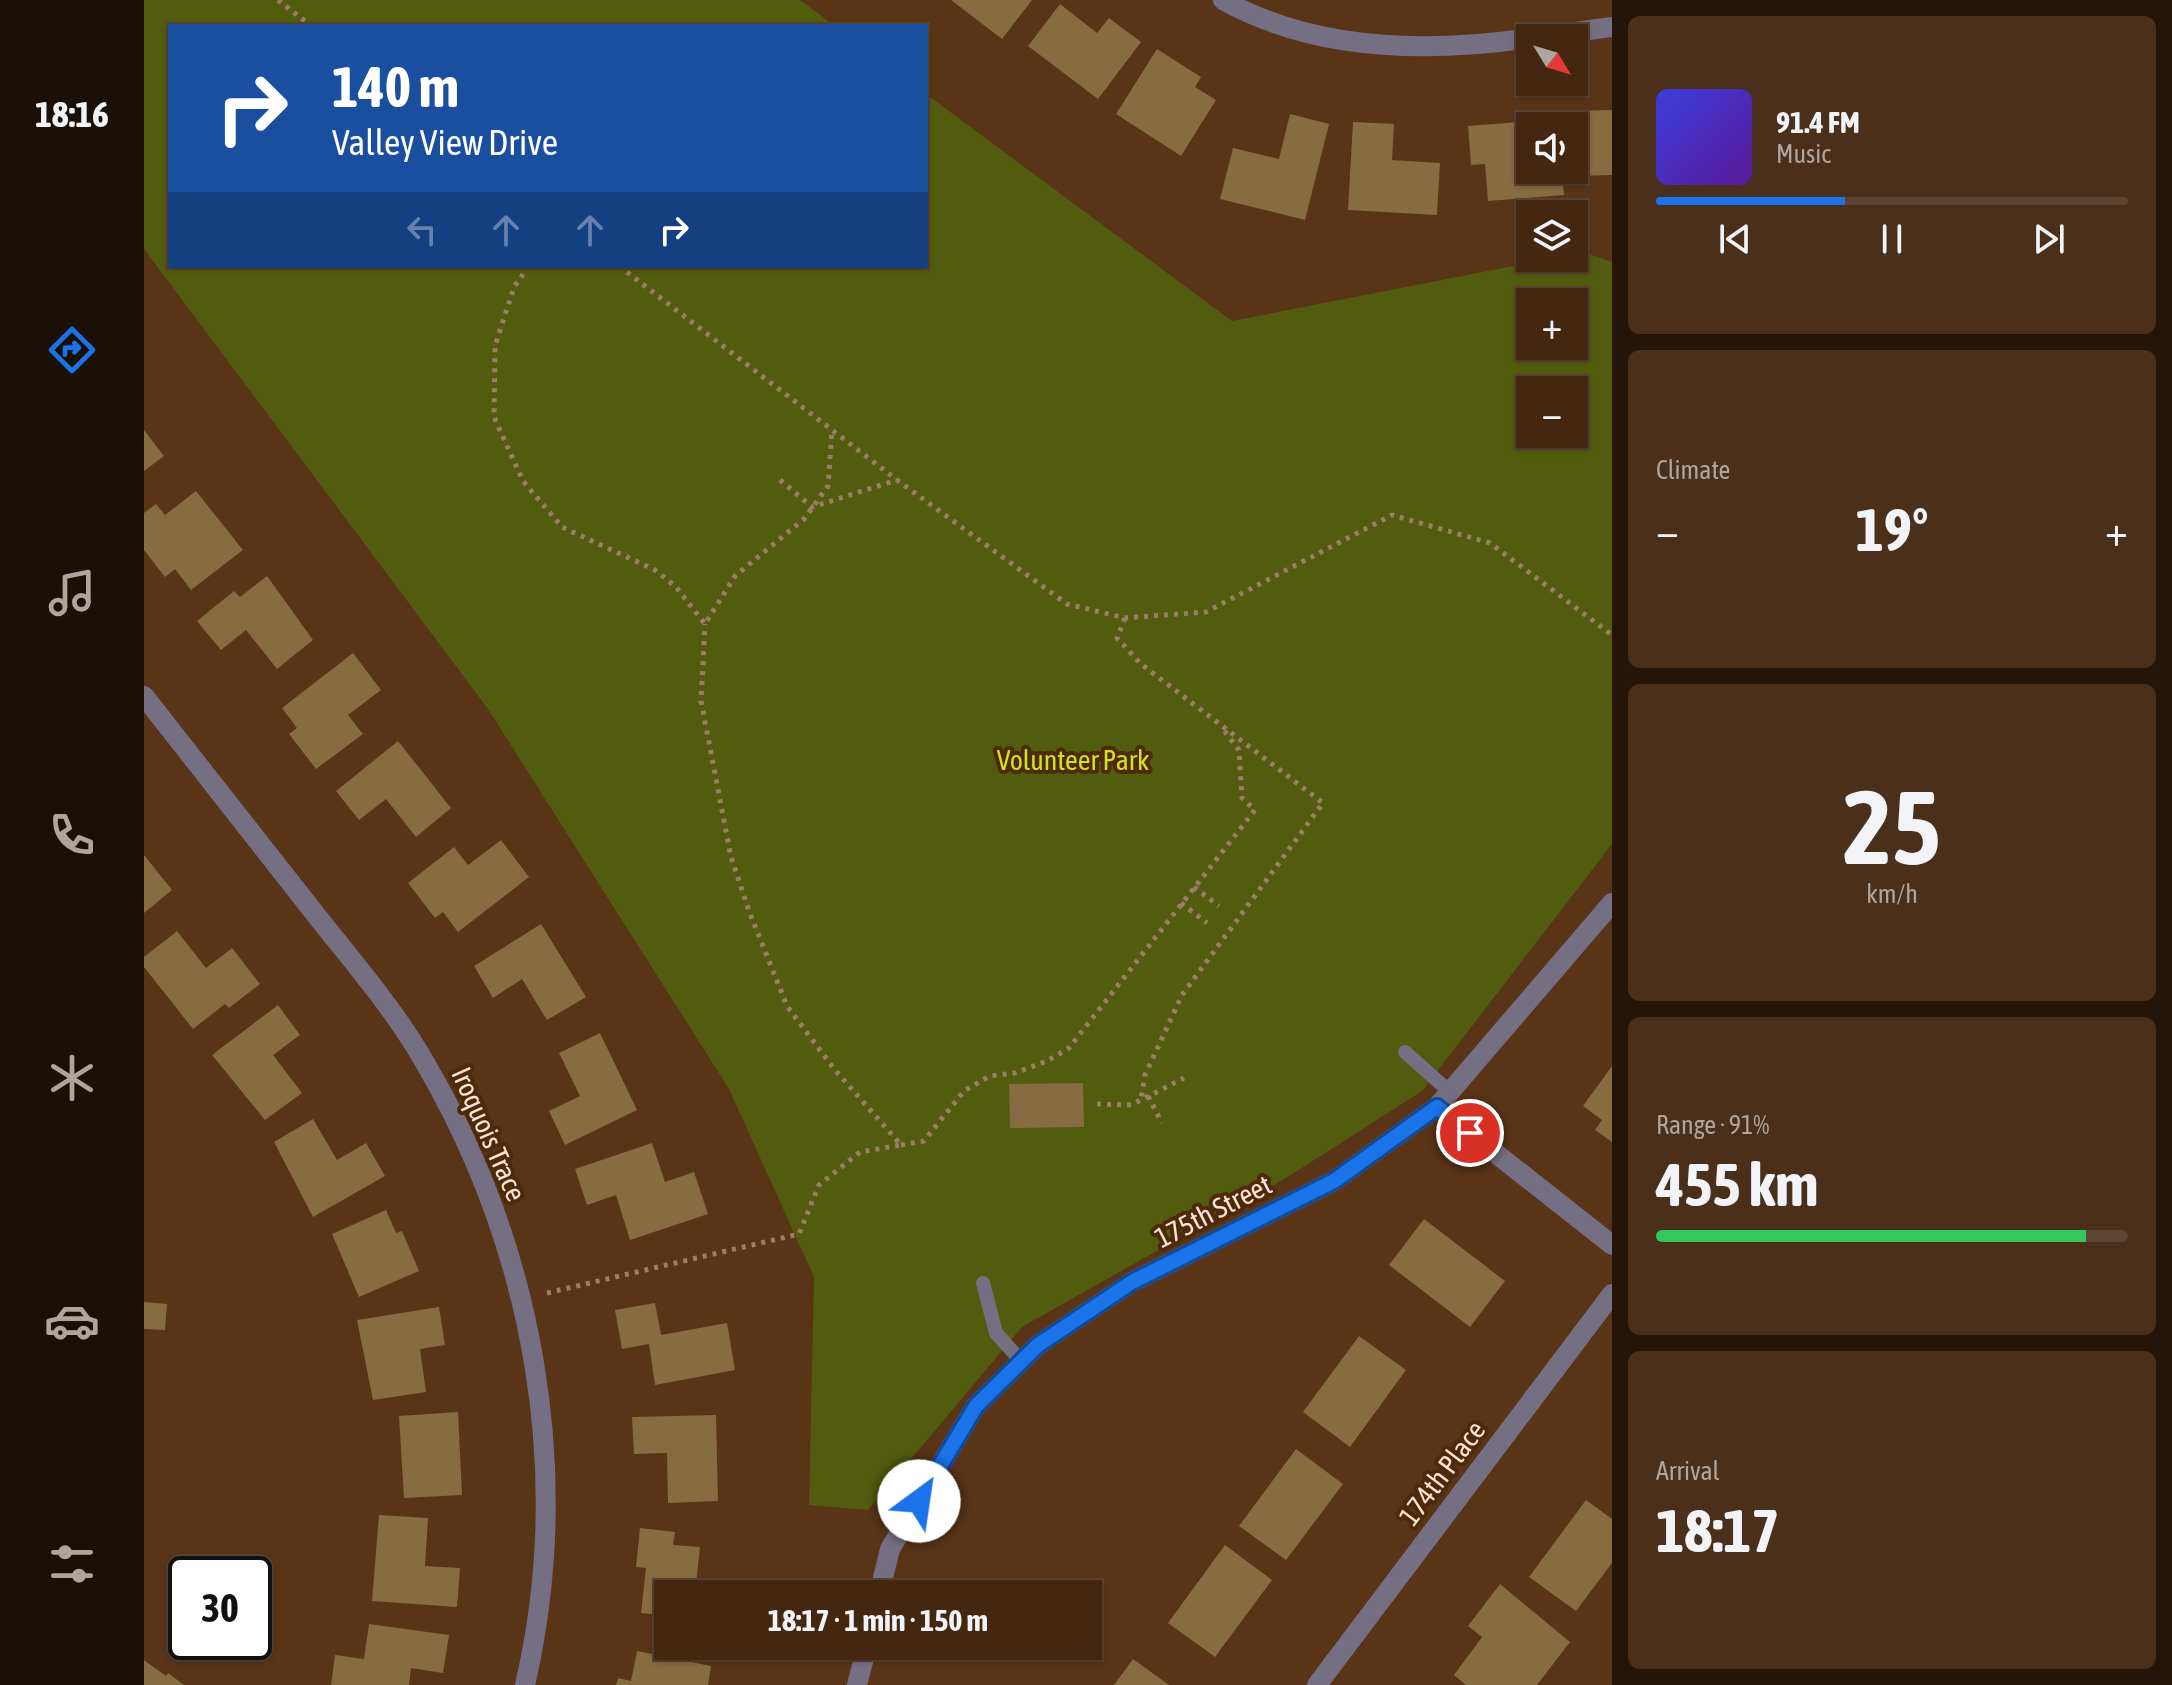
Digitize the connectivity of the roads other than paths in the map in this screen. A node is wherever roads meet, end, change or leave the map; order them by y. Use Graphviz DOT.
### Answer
graph roads {
  1 [pos="1223,0"];
  2 [pos="1612,27"];
  3 [pos="1588,30"];
  4 [pos="1516,39"];
  5 [pos="144,696"];
  6 [pos="1612,903"];
  7 [pos="1405,1052"];
  8 [pos="1444,1100"];
  9 [pos="1612,1245"];
  10 [pos="983,1283"];
  11 [pos="1612,1294"];
  12 [pos="1022,1362"];
  13 [pos="882,1580"];
  14 [pos="863,1660"];
  15 [pos="525,1685"];
  16 [pos="857,1685"];
  17 [pos="1317,1685"];
  1 -- 4 [label="street"];
  2 -- 3 [label="street"];
  5 -- 15 [label="street, Iroquois Trace"];
  6 -- 8 [label="street, 175th Street"];
  7 -- 8 [label="lane"];
  8 -- 9 [label="street"];
  8 -- 12 [label="street, 175th Street"];
  10 -- 12 [label="lane"];
  11 -- 17 [label="street, 174th Place"];
  12 -- 13 [label="street, 175th Street"];
  14 -- 16 [label="street"];
}
